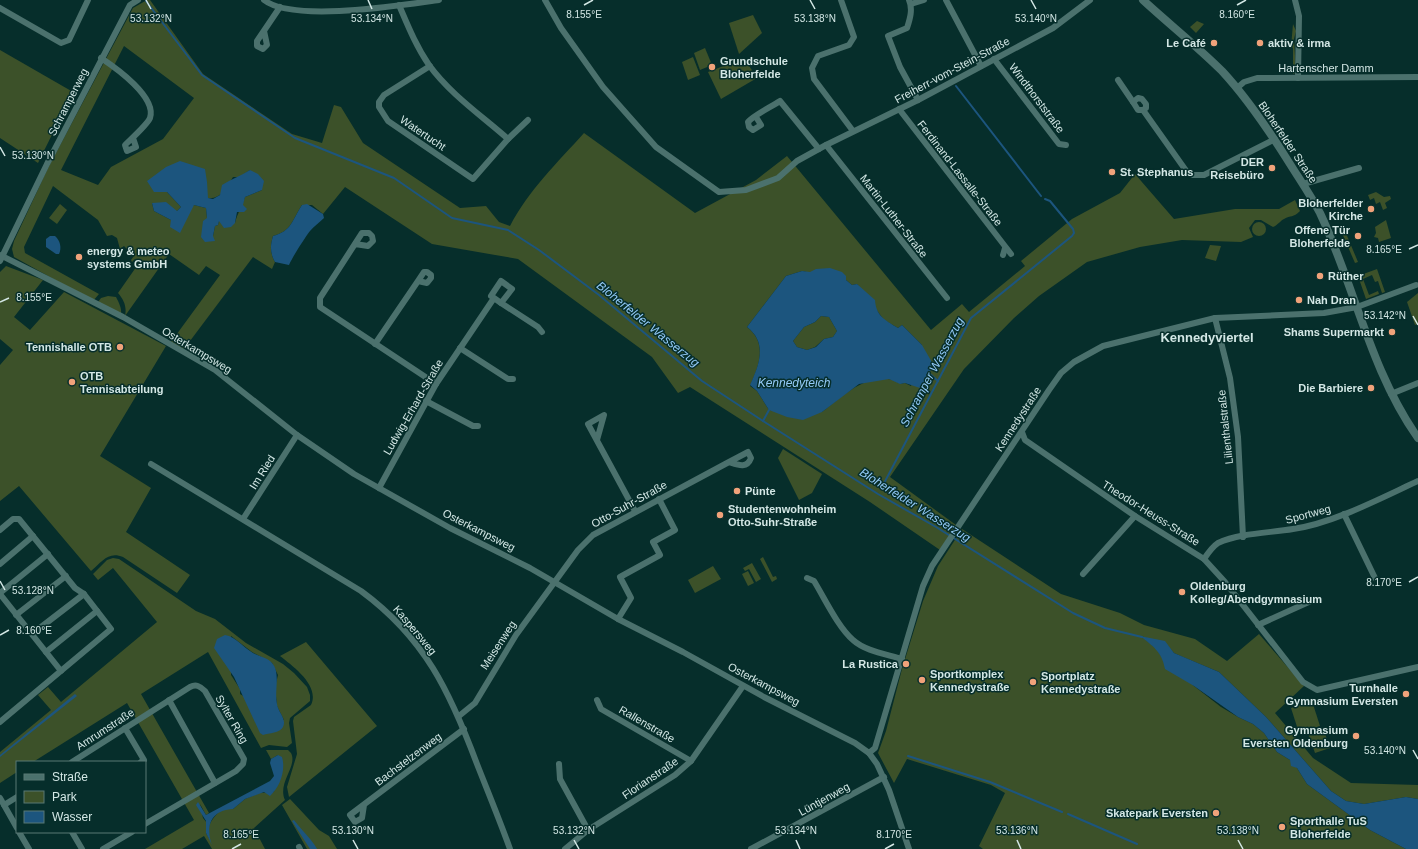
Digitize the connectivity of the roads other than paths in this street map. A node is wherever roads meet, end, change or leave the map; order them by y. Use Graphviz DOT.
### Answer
graph roads {
  1 [pos="88,0"];
  2 [pos="138,0"];
  3 [pos="264,0"];
  4 [pos="432,0"];
  5 [pos="439,0"];
  6 [pos="545,0"];
  7 [pos="841,0"];
  8 [pos="924,0"];
  9 [pos="946,0"];
  10 [pos="1090,0"];
  11 [pos="1143,0"];
  12 [pos="1295,0"];
  13 [pos="910,2"];
  14 [pos="399,5"];
  15 [pos="0,8"];
  16 [pos="280,8"];
  17 [pos="264,32"];
  18 [pos="101,58"];
  19 [pos="994,59"];
  20 [pos="430,66"];
  21 [pos="981,66"];
  22 [pos="1418,77"];
  23 [pos="1298,78"];
  24 [pos="1118,80"];
  25 [pos="1237,88"];
  26 [pos="918,100"];
  27 [pos="1133,102"];
  28 [pos="899,109"];
  29 [pos="1143,110"];
  30 [pos="756,117"];
  31 [pos="528,120"];
  32 [pos="853,131"];
  33 [pos="133,138"];
  34 [pos="508,139"];
  35 [pos="1274,139"];
  36 [pos="826,145"];
  37 [pos="1066,145"];
  38 [pos="819,149"];
  39 [pos="1359,168"];
  40 [pos="1303,184"];
  41 [pos="355,244"];
  42 [pos="1006,248"];
  43 [pos="1011,254"];
  44 [pos="1003,255"];
  45 [pos="1,257"];
  46 [pos="418,281"];
  47 [pos="1416,285"];
  48 [pos="494,298"];
  49 [pos="947,298"];
  50 [pos="501,303"];
  51 [pos="1356,307"];
  52 [pos="1215,318"];
  53 [pos="542,332"];
  54 [pos="375,344"];
  55 [pos="460,348"];
  56 [pos="513,379"];
  57 [pos="1418,383"];
  58 [pos="436,384"];
  59 [pos="1391,394"];
  60 [pos="426,400"];
  61 [pos="478,426"];
  62 [pos="1022,432"];
  63 [pos="297,435"];
  64 [pos="1418,438"];
  65 [pos="596,440"];
  66 [pos="729,462"];
  67 [pos="151,464"];
  68 [pos="1418,480"];
  69 [pos="379,488"];
  70 [pos="659,499"];
  71 [pos="635,512"];
  72 [pos="1344,514"];
  73 [pos="1135,516"];
  74 [pos="243,519"];
  75 [pos="0,530"];
  76 [pos="33,536"];
  77 [pos="1243,537"];
  78 [pos="48,554"];
  79 [pos="1204,559"];
  80 [pos="0,564"];
  81 [pos="1083,574"];
  82 [pos="66,576"];
  83 [pos="807,578"];
  84 [pos="1375,578"];
  85 [pos="554,583"];
  86 [pos="0,594"];
  87 [pos="84,594"];
  88 [pos="1311,601"];
  89 [pos="97,611"];
  90 [pos="16,615"];
  91 [pos="618,619"];
  92 [pos="1258,625"];
  93 [pos="32,634"];
  94 [pos="46,652"];
  95 [pos="902,659"];
  96 [pos="1418,667"];
  97 [pos="61,671"];
  98 [pos="743,686"];
  99 [pos="169,700"];
  100 [pos="598,700"];
  101 [pos="148,714"];
  102 [pos="459,716"];
  103 [pos="0,722"];
  104 [pos="125,728"];
  105 [pos="464,729"];
  106 [pos="870,753"];
  107 [pos="74,761"];
  108 [pos="142,761"];
  109 [pos="691,761"];
  110 [pos="559,764"];
  111 [pos="884,777"];
  112 [pos="215,783"];
  113 [pos="0,798"];
  114 [pos="16,798"];
  115 [pos="4,805"];
  116 [pos="364,805"];
  117 [pos="146,823"];
  118 [pos="16,826"];
  119 [pos="588,830"];
  120 [pos="20,833"];
  121 [pos="73,833"];
  122 [pos="130,833"];
  123 [pos="508,848"];
  124 [pos="29,849"];
  125 [pos="82,849"];
  126 [pos="103,849"];
  127 [pos="564,849"];
  128 [pos="751,849"];
  129 [pos="910,849"];
  1 -- 15 [label="street"];
  2 -- 18 [label="street, Schramperweg"];
  3 -- 16 [label="street"];
  4 -- 5 [label="street"];
  4 -- 14 [label="street"];
  6 -- 38 [label="street, Freiherr-vom-Stein-Straße"];
  7 -- 32 [label="street"];
  8 -- 13 [label="street"];
  9 -- 21 [label="street"];
  10 -- 19 [label="street, Freiherr-vom-Stein-Straße"];
  11 -- 25 [label="street, Bloherfelder Straße"];
  12 -- 23 [label="street"];
  13 -- 26 [label="street"];
  14 -- 16 [label="street"];
  14 -- 20 [label="street"];
  16 -- 17 [label="street"];
  18 -- 33 [label="street"];
  18 -- 45 [label="street, Schramperweg"];
  19 -- 21 [label="street, Freiherr-vom-Stein-Straße"];
  19 -- 37 [label="street, Windthorststraße"];
  20 -- 34 [label="street"];
  20 -- 34 [label="street, Watertucht"];
  21 -- 26 [label="street, Freiherr-vom-Stein-Straße"];
  22 -- 23 [label="street, Hartenscher Damm"];
  23 -- 25 [label="street, Hartenscher Damm"];
  24 -- 27 [label="street"];
  25 -- 35 [label="street, Bloherfelder Straße"];
  26 -- 28 [label="street, Freiherr-vom-Stein-Straße"];
  27 -- 29 [label="street"];
  27 -- 29 [label="street"];
  28 -- 32 [label="street, Freiherr-vom-Stein-Straße"];
  28 -- 42 [label="street, Ferdinand-Lassalle-Straße"];
  29 -- 35 [label="street"];
  30 -- 38 [label="street"];
  31 -- 34 [label="street, Watertucht"];
  32 -- 36 [label="street, Freiherr-vom-Stein-Straße"];
  35 -- 40 [label="street, Bloherfelder Straße"];
  36 -- 38 [label="street, Freiherr-vom-Stein-Straße"];
  36 -- 49 [label="street, Martin-Luther-Straße"];
  39 -- 40 [label="street"];
  40 -- 51 [label="street, Bloherfelder Straße"];
  41 -- 54 [label="street"];
  42 -- 43 [label="street, Ferdinand-Lassalle-Straße"];
  42 -- 44 [label="street"];
  45 -- 63 [label="street, Osterkampsweg"];
  46 -- 54 [label="street"];
  47 -- 51 [label="street, Kennedystraße"];
  48 -- 50 [label="street"];
  48 -- 50 [label="street, Ludwig-Erhard-Straße"];
  48 -- 55 [label="street, Ludwig-Erhard-Straße"];
  50 -- 53 [label="street"];
  51 -- 52 [label="street, Kennedystraße"];
  51 -- 59 [label="street, Bloherfelder Straße"];
  52 -- 62 [label="street, Kennedystraße"];
  52 -- 77 [label="street, Lilienthalstraße"];
  54 -- 58 [label="street"];
  55 -- 56 [label="street"];
  55 -- 58 [label="street, Ludwig-Erhard-Straße"];
  57 -- 59 [label="street"];
  58 -- 60 [label="street, Ludwig-Erhard-Straße"];
  59 -- 64 [label="street, Bloherfelder Straße"];
  60 -- 61 [label="street"];
  60 -- 69 [label="street, Ludwig-Erhard-Straße"];
  62 -- 73 [label="street, Theodor-Heuss-Straße"];
  62 -- 95 [label="street, Kennedystraße"];
  63 -- 69 [label="street, Osterkampsweg"];
  63 -- 74 [label="street, Im Ried"];
  65 -- 71 [label="street"];
  66 -- 70 [label="street, Otto-Suhr-Straße"];
  67 -- 74 [label="street, Kaspersweg"];
  68 -- 72 [label="street, Sportweg"];
  69 -- 85 [label="street, Osterkampsweg"];
  70 -- 71 [label="street, Otto-Suhr-Straße"];
  70 -- 91 [label="street"];
  71 -- 85 [label="street, Otto-Suhr-Straße"];
  72 -- 77 [label="street, Sportweg"];
  72 -- 84 [label="street"];
  73 -- 79 [label="street, Theodor-Heuss-Straße"];
  73 -- 81 [label="street"];
  74 -- 102 [label="street, Kaspersweg"];
  75 -- 76 [label="street"];
  76 -- 78 [label="street"];
  76 -- 80 [label="street"];
  77 -- 79 [label="street, Sportweg"];
  78 -- 82 [label="street"];
  78 -- 86 [label="street"];
  79 -- 92 [label="street, Theodor-Heuss-Straße"];
  82 -- 87 [label="street"];
  82 -- 90 [label="street"];
  83 -- 95 [label="street"];
  85 -- 91 [label="street, Osterkampsweg"];
  85 -- 102 [label="street, Meisenweg"];
  86 -- 90 [label="street"];
  87 -- 89 [label="street"];
  87 -- 93 [label="street"];
  88 -- 92 [label="street"];
  89 -- 94 [label="street"];
  89 -- 97 [label="street"];
  90 -- 93 [label="street"];
  91 -- 98 [label="street, Osterkampsweg"];
  92 -- 96 [label="street, Theodor-Heuss-Straße"];
  93 -- 94 [label="street"];
  94 -- 97 [label="street"];
  95 -- 106 [label="street, Kennedystraße"];
  97 -- 103 [label="street"];
  98 -- 106 [label="street, Osterkampsweg"];
  98 -- 109 [label="street, Florianstraße"];
  99 -- 101 [label="street, Sylter Ring"];
  99 -- 112 [label="street"];
  99 -- 112 [label="street, Sylter Ring"];
  100 -- 109 [label="street, Rallenstraße"];
  101 -- 104 [label="street, Amrumstraße"];
  102 -- 105 [label="street, Kaspersweg"];
  104 -- 107 [label="street, Amrumstraße"];
  104 -- 108 [label="street"];
  105 -- 116 [label="street, Bachstelzenweg"];
  105 -- 123 [label="street, Kaspersweg"];
  106 -- 111 [label="street, Osterkampsweg"];
  109 -- 119 [label="street, Florianstraße"];
  110 -- 119 [label="street"];
  111 -- 128 [label="street, Lüntjenweg"];
  111 -- 129 [label="street, Osterkampsweg"];
  112 -- 117 [label="street, Sylter Ring"];
  113 -- 115 [label="street"];
  114 -- 115 [label="street"];
  115 -- 118 [label="street"];
  119 -- 127 [label="street, Florianstraße"];
  120 -- 124 [label="street"];
  121 -- 125 [label="street"];
  122 -- 126 [label="street"];
}
